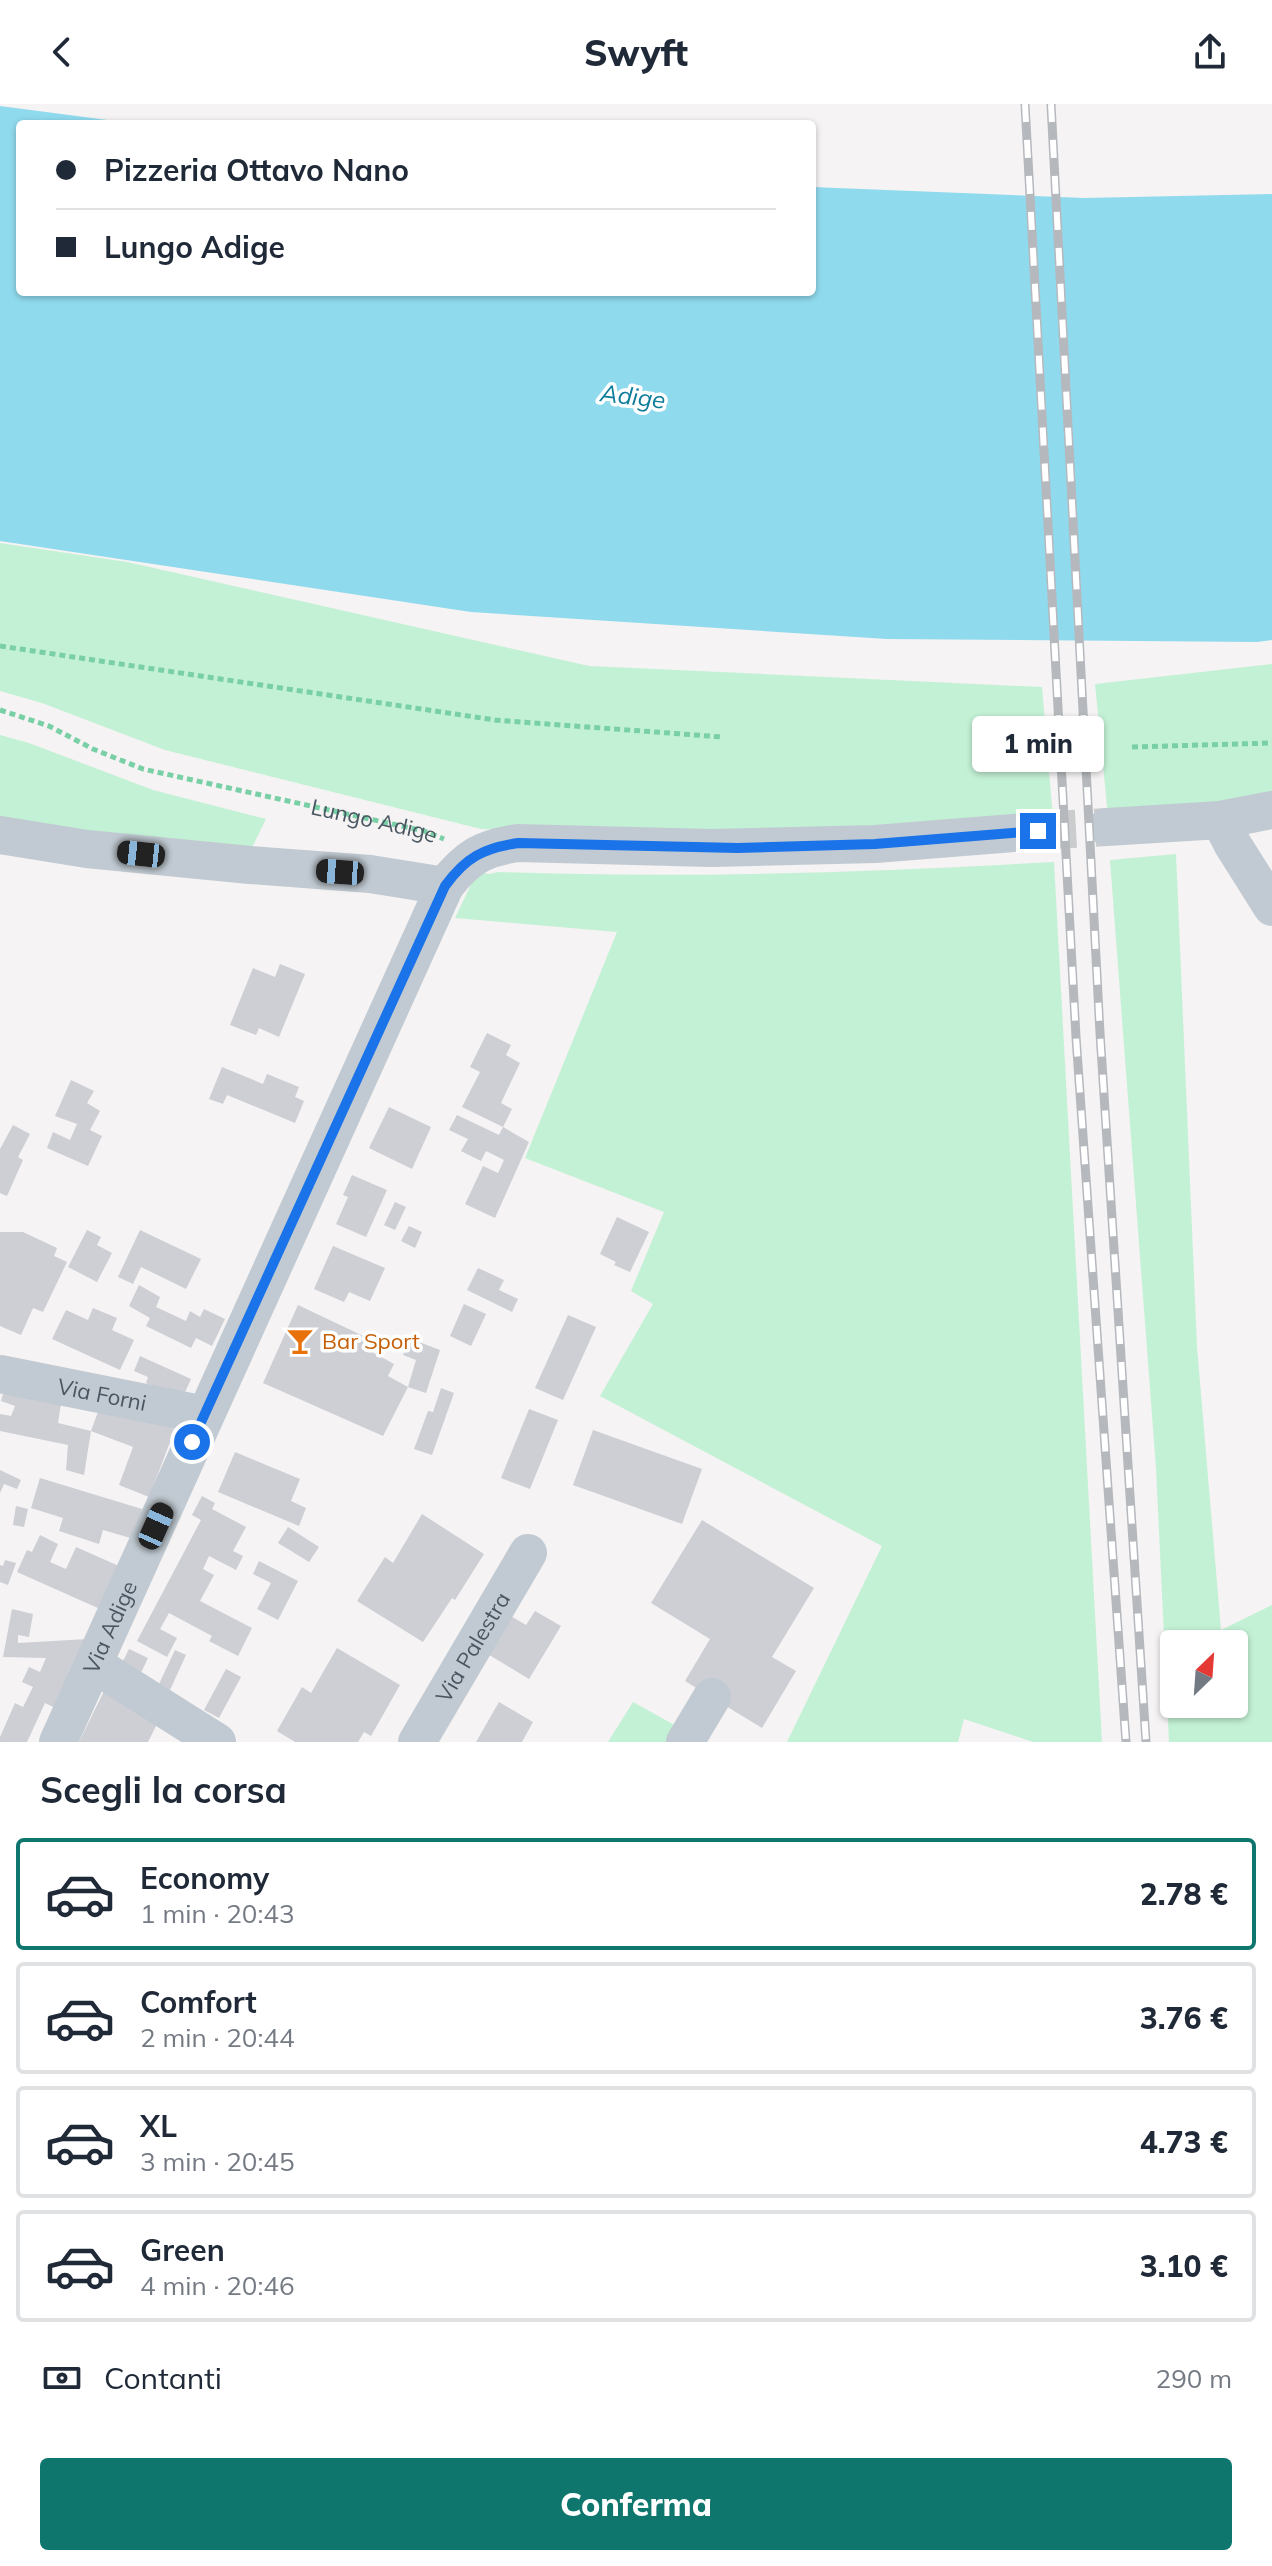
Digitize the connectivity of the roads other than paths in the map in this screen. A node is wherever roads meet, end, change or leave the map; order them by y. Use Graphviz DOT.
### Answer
graph roads {
  1 [pos="1272,810"];
  2 [pos="1220,820"];
  3 [pos="1107,827"];
  4 [pos="1038,831"];
  5 [pos="0,835"];
  6 [pos="457,874"];
  7 [pos="1272,907"];
  8 [pos="0,1374"];
  9 [pos="205,1415"];
  10 [pos="528,1553"];
  11 [pos="95,1665"];
  12 [pos="712,1697"];
  13 [pos="58,1742"];
  14 [pos="217,1742"];
  15 [pos="417,1742"];
  16 [pos="685,1742"];
  1 -- 2 [label="street"];
  2 -- 3 [label="street"];
  2 -- 7 [label="street"];
  4 -- 6 [label="street"];
  5 -- 6 [label="street"];
  6 -- 9 [label="street, Via Adige"];
  8 -- 9 [label="street, Via Forni"];
  9 -- 11 [label="street, Via Adige"];
  10 -- 15 [label="street, Via Palestra"];
  11 -- 13 [label="street, Via Adige"];
  11 -- 14 [label="street"];
  12 -- 16 [label="street"];
}
